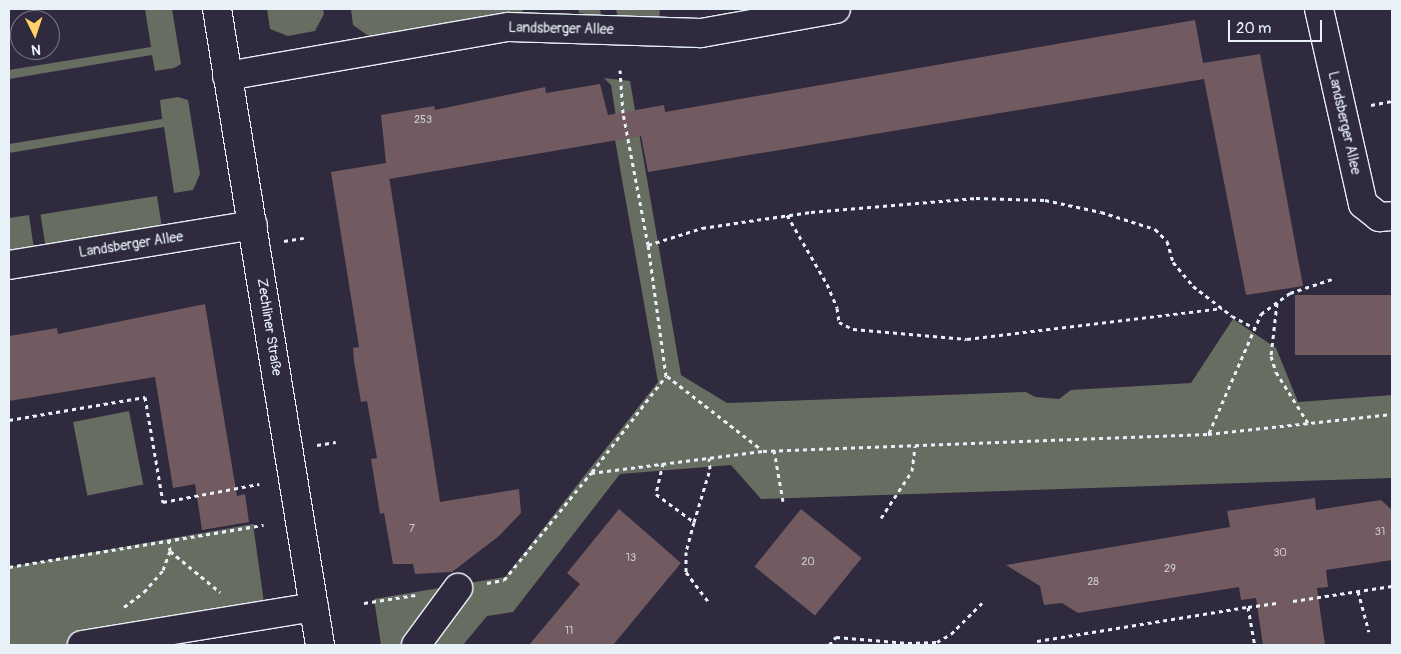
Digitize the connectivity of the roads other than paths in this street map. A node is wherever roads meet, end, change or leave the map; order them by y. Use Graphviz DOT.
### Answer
graph roads {
  1 [pos="217,9"];
  2 [pos="836,9"];
  3 [pos="1319,9"];
  4 [pos="227,76"];
  5 [pos="1392,216"];
  6 [pos="253,225"];
  7 [pos="9,266"];
  8 [pos="458,588"];
  9 [pos="314,607"];
  10 [pos="82,645"];
  11 [pos="320,645"];
  12 [pos="416,645"];
  1 -- 4 [label="street, Zechliner Straße"];
  2 -- 4 [label="street, Landsberger Allee"];
  3 -- 5 [label="street, Landsberger Allee"];
  4 -- 6 [label="street, Zechliner Straße"];
  6 -- 7 [label="street, Landsberger Allee"];
  6 -- 9 [label="street, Zechliner Straße"];
  8 -- 12 [label="street"];
  9 -- 10 [label="street"];
  9 -- 11 [label="street, Zechliner Straße"];
}
